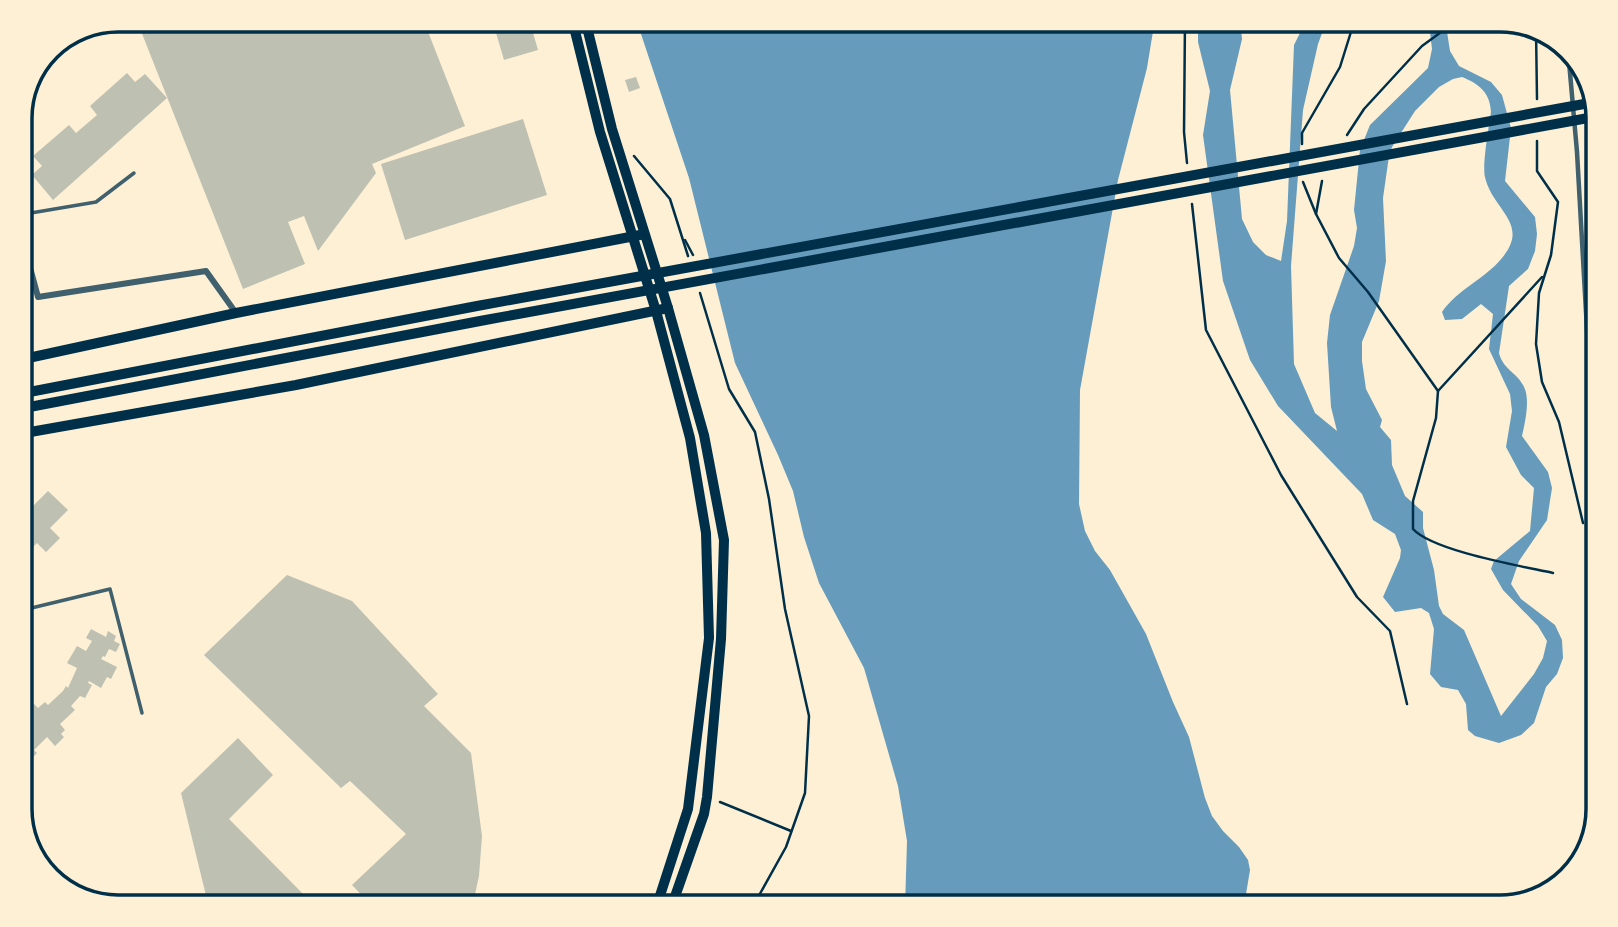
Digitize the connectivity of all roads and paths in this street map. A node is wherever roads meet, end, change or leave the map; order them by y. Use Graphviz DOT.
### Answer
graph roads {
  1 [pos="575,32"];
  2 [pos="588,32"];
  3 [pos="1185,32"];
  4 [pos="1351,32"];
  5 [pos="1441,32"];
  6 [pos="1536,40"];
  7 [pos="1569,67"];
  8 [pos="1537,104"];
  9 [pos="1585,104"];
  10 [pos="1586,118"];
  11 [pos="1537,131"];
  12 [pos="1344,141"];
  13 [pos="1302,144"];
  14 [pos="628,149"];
  15 [pos="1188,172"];
  16 [pos="1323,172"];
  17 [pos="134,173"];
  18 [pos="1302,178"];
  19 [pos="1191,198"];
  20 [pos="32,213"];
  21 [pos="1316,214"];
  22 [pos="680,230"];
  23 [pos="645,233"];
  24 [pos="632,237"];
  25 [pos="688,255"];
  26 [pos="698,266"];
  27 [pos="32,275"];
  28 [pos="1545,275"];
  29 [pos="700,292"];
  30 [pos="668,307"];
  31 [pos="656,311"];
  32 [pos="236,313"];
  33 [pos="1586,314"];
  34 [pos="32,357"];
  35 [pos="1438,391"];
  36 [pos="32,392"];
  37 [pos="32,407"];
  38 [pos="32,432"];
  39 [pos="1583,523"];
  40 [pos="1553,573"];
  41 [pos="32,608"];
  42 [pos="1408,704"];
  43 [pos="142,713"];
  44 [pos="707,797"];
  45 [pos="792,831"];
  46 [pos="660,895"];
  47 [pos="676,895"];
  48 [pos="759,895"];
  1 -- 24 [label="highway"];
  2 -- 23 [label="highway"];
  3 -- 15 [label="path"];
  4 -- 13 [label="path"];
  5 -- 12 [label="path"];
  6 -- 8 [label="path"];
  7 -- 33 [label="street"];
  9 -- 26 [label="main road"];
  10 -- 37 [label="main road"];
  11 -- 28 [label="path"];
  14 -- 22 [label="path"];
  16 -- 21 [label="path"];
  17 -- 20 [label="lane"];
  18 -- 21 [label="path"];
  19 -- 42 [label="path"];
  21 -- 35 [label="path"];
  22 -- 25 [label="path"];
  22 -- 26 [label="path"];
  23 -- 24 [label="main road"];
  23 -- 30 [label="highway"];
  24 -- 31 [label="highway"];
  24 -- 32 [label="main road"];
  26 -- 36 [label="main road"];
  27 -- 32 [label="street"];
  28 -- 35 [label="path"];
  28 -- 39 [label="path"];
  29 -- 45 [label="path"];
  30 -- 31 [label="main road"];
  30 -- 44 [label="highway"];
  31 -- 38 [label="main road"];
  31 -- 46 [label="highway"];
  32 -- 34 [label="main road"];
  35 -- 40 [label="path"];
  41 -- 43 [label="lane"];
  44 -- 45 [label="path"];
  44 -- 47 [label="highway"];
  45 -- 48 [label="path"];
}
